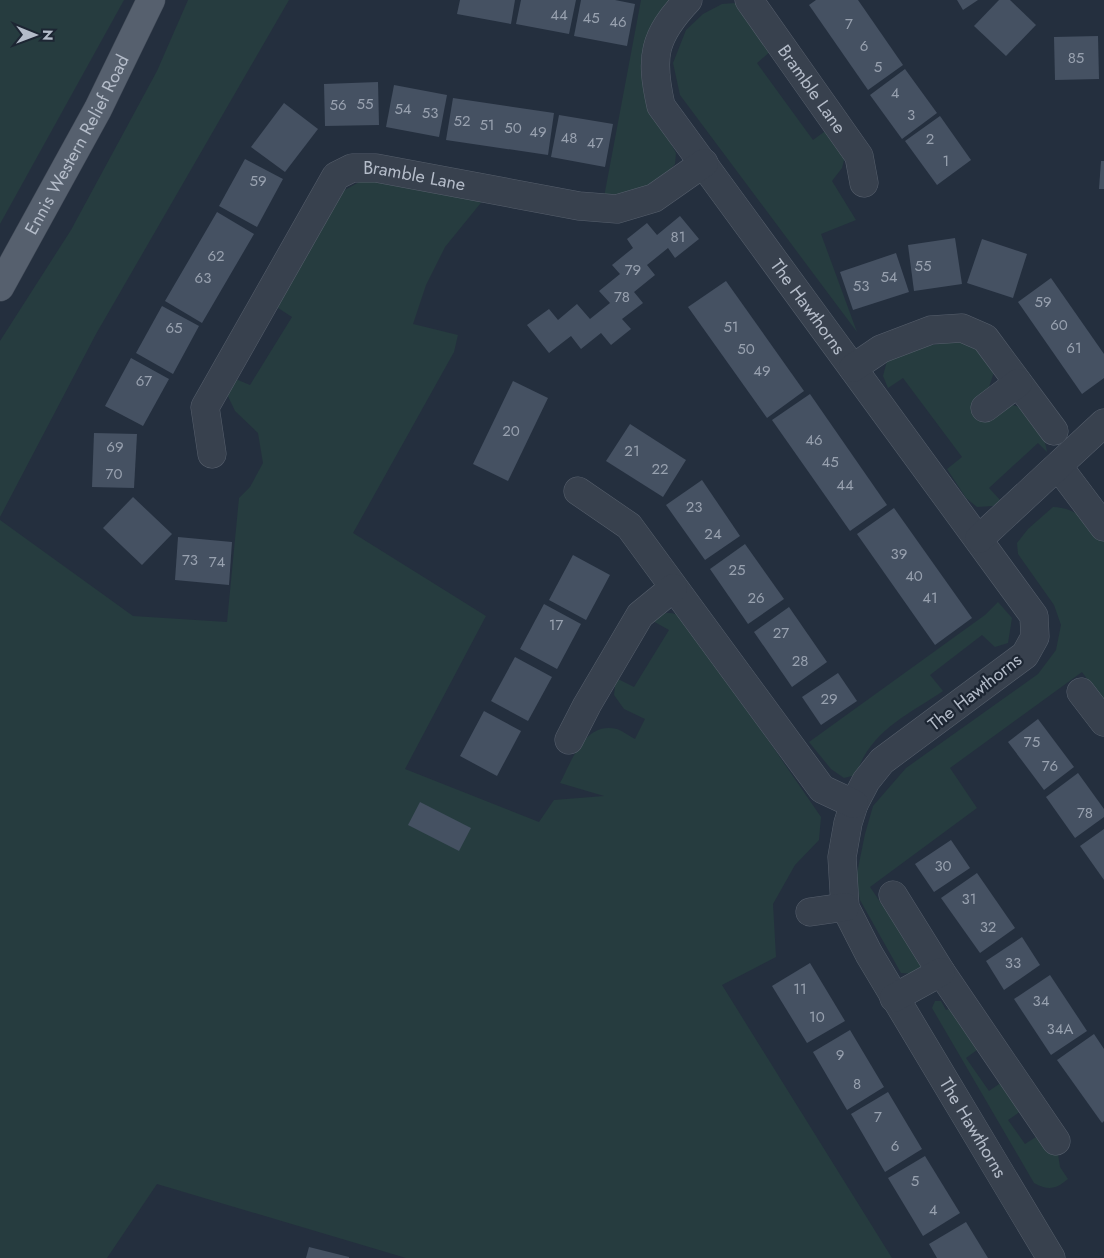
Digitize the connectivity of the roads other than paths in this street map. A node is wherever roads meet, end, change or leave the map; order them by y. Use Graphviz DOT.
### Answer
graph roads {
  1 [pos="151,0"];
  2 [pos="688,0"];
  3 [pos="749,0"];
  4 [pos="704,163"];
  5 [pos="864,183"];
  6 [pos="0,287"];
  7 [pos="853,368"];
  8 [pos="1018,383"];
  9 [pos="985,408"];
  10 [pos="1054,432"];
  11 [pos="1094,432"];
  12 [pos="212,454"];
  13 [pos="1058,466"];
  14 [pos="578,491"];
  15 [pos="1104,527"];
  16 [pos="979,539"];
  17 [pos="673,588"];
  18 [pos="1081,692"];
  19 [pos="1104,722"];
  20 [pos="569,740"];
  21 [pos="854,804"];
  22 [pos="893,895"];
  23 [pos="845,907"];
  24 [pos="810,912"];
  25 [pos="941,972"];
  26 [pos="894,998"];
  27 [pos="1056,1141"];
  28 [pos="1051,1258"];
  1 -- 6 [label="main road, Ennis Western Relief Road"];
  2 -- 4 [label="street"];
  3 -- 5 [label="street, Bramble Lane"];
  4 -- 7 [label="street, The Hawthorns"];
  4 -- 12 [label="street, Bramble Lane"];
  7 -- 8 [label="street, The Hawthorns"];
  7 -- 16 [label="street, The Hawthorns"];
  8 -- 9 [label="street"];
  8 -- 10 [label="street, The Hawthorns"];
  11 -- 13 [label="street"];
  13 -- 15 [label="street"];
  13 -- 16 [label="street"];
  14 -- 17 [label="street"];
  16 -- 21 [label="street, The Hawthorns"];
  17 -- 20 [label="street"];
  17 -- 21 [label="street"];
  18 -- 19 [label="street"];
  21 -- 23 [label="street, The Hawthorns"];
  22 -- 25 [label="street"];
  23 -- 24 [label="street"];
  23 -- 26 [label="street, The Hawthorns"];
  25 -- 26 [label="street"];
  25 -- 27 [label="street"];
  26 -- 28 [label="street, The Hawthorns"];
}
